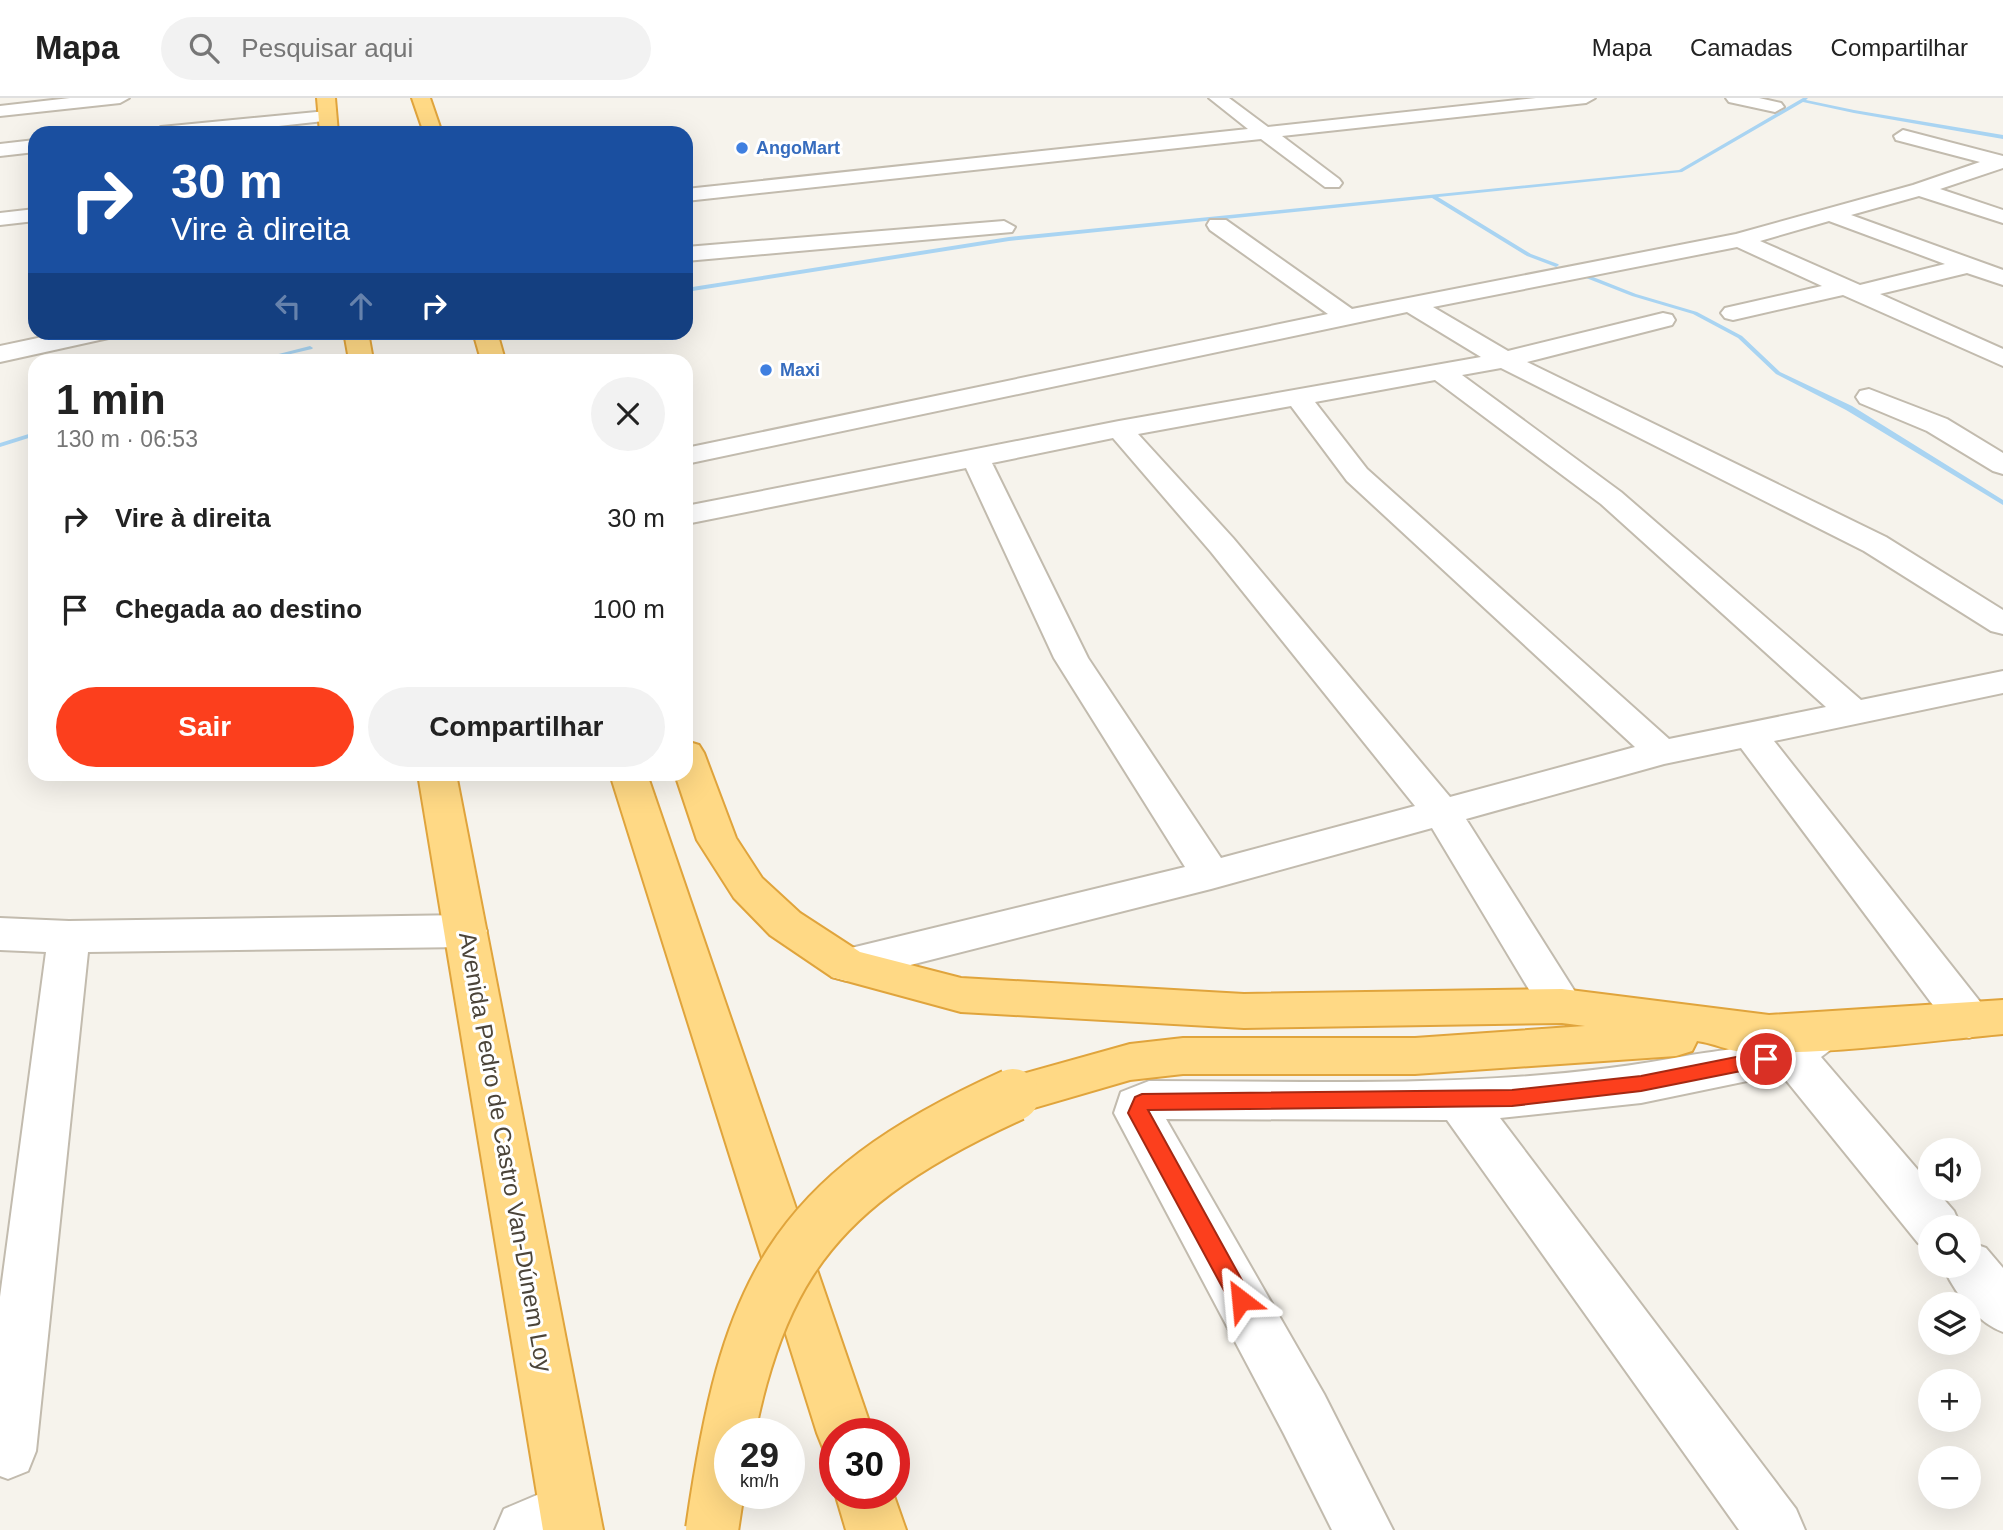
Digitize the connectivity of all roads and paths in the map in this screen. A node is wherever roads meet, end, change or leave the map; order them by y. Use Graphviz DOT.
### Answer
graph roads {
  1 [pos="120,98"];
  2 [pos="421,98"];
  3 [pos="1218,98"];
  4 [pos="1493,98"];
  5 [pos="1586,98"];
  6 [pos="1735,98"];
  7 [pos="1369,103"];
  8 [pos="1515,107"];
  9 [pos="1775,107"];
  10 [pos="0,111"];
  11 [pos="327,116"];
  12 [pos="1397,120"];
  13 [pos="229,126"];
  14 [pos="431,126"];
  15 [pos="1266,134"];
  16 [pos="1903,136"];
  17 [pos="28,147"];
  18 [pos="0,150"];
  19 [pos="2002,161"];
  20 [pos="1332,183"];
  21 [pos="1920,189"];
  22 [pos="693,194"];
  23 [pos="1829,214"];
  24 [pos="28,216"];
  25 [pos="2003,217"];
  26 [pos="0,219"];
  27 [pos="1218,225"];
  28 [pos="1004,227"];
  29 [pos="1739,240"];
  30 [pos="693,253"];
  31 [pos="1970,265"];
  32 [pos="2003,278"];
  33 [pos="1851,291"];
  34 [pos="1411,304"];
  35 [pos="1733,313"];
  36 [pos="1349,318"];
  37 [pos="1663,320"];
  38 [pos="83,340"];
  39 [pos="48,353"];
  40 [pos="0,354"];
  41 [pos="2003,358"];
  42 [pos="1504,360"];
  43 [pos="1441,372"];
  44 [pos="1869,397"];
  45 [pos="1299,398"];
  46 [pos="1119,429"];
  47 [pos="693,455"];
  48 [pos="975,457"];
  49 [pos="2003,465"];
  50 [pos="693,514"];
  51 [pos="2003,624"];
  52 [pos="2003,682"];
  53 [pos="1854,713"];
  54 [pos="1750,735"];
  55 [pos="1662,752"];
  56 [pos="693,772"];
  57 [pos="438,781"];
  58 [pos="630,781"];
  59 [pos="1443,814"];
  60 [pos="1211,875"];
  61 [pos="466,931"];
  62 [pos="0,934"];
  63 [pos="69,937"];
  64 [pos="847,965"];
  65 [pos="1562,1006"];
  66 [pos="1986,1019"];
  67 [pos="1792,1039"];
  68 [pos="1460,1101"];
  69 [pos="1927,1215"];
  70 [pos="1979,1278"];
  71 [pos="2003,1307"];
  72 [pos="840,1418"];
  73 [pos="8,1451"];
  74 [pos="869,1509"];
  75 [pos="556,1523"];
  76 [pos="712,1530"];
  77 [pos="876,1530"];
  78 [pos="1363,1530"];
  79 [pos="1776,1530"];
  1 -- 10 [label="street"];
  2 -- 14 [label="highway"];
  3 -- 15 [label="street"];
  4 -- 8 [label="street"];
  5 -- 8 [label="street"];
  6 -- 9 [label="street"];
  7 -- 12 [label="street"];
  8 -- 12 [label="street"];
  11 -- 13 [label="street"];
  12 -- 15 [label="street"];
  15 -- 20 [label="street"];
  15 -- 22 [label="street"];
  16 -- 19 [label="street"];
  17 -- 18 [label="street"];
  19 -- 21 [label="street"];
  21 -- 23 [label="street"];
  21 -- 25 [label="street"];
  23 -- 29 [label="street"];
  23 -- 31 [label="street"];
  24 -- 26 [label="street"];
  27 -- 36 [label="street"];
  28 -- 30 [label="street"];
  29 -- 33 [label="street"];
  29 -- 34 [label="street"];
  31 -- 32 [label="street"];
  31 -- 33 [label="street"];
  33 -- 35 [label="street"];
  33 -- 41 [label="street"];
  34 -- 36 [label="street"];
  34 -- 42 [label="street"];
  36 -- 47 [label="street"];
  37 -- 42 [label="street"];
  38 -- 39 [label="street"];
  39 -- 40 [label="street"];
  42 -- 43 [label="street"];
  42 -- 51 [label="street"];
  43 -- 45 [label="street"];
  43 -- 53 [label="street"];
  44 -- 49 [label="street"];
  45 -- 46 [label="street"];
  45 -- 55 [label="street"];
  46 -- 48 [label="street"];
  46 -- 59 [label="street"];
  48 -- 50 [label="street"];
  48 -- 60 [label="street"];
  52 -- 53 [label="street"];
  53 -- 54 [label="street"];
  54 -- 55 [label="street"];
  54 -- 66 [label="street"];
  55 -- 59 [label="street"];
  56 -- 64 [label="highway"];
  57 -- 61 [label="highway, Avenida Pedro de Castro Van-Dúnem Loy"];
  58 -- 72 [label="highway"];
  59 -- 60 [label="street"];
  59 -- 65 [label="street"];
  60 -- 64 [label="street"];
  61 -- 63 [label="street"];
  61 -- 75 [label="highway, Avenida Pedro de Castro Van-Dúnem Loy"];
  62 -- 63 [label="street"];
  63 -- 73 [label="street"];
  64 -- 65 [label="highway"];
  65 -- 67 [label="highway"];
  66 -- 67 [label="highway"];
  67 -- 68 [label="street"];
  67 -- 69 [label="street"];
  67 -- 76 [label="highway, bridge"];
  68 -- 78 [label="street"];
  68 -- 79 [label="street"];
  70 -- 71 [label="street"];
  74 -- 77 [label="highway"];
}
